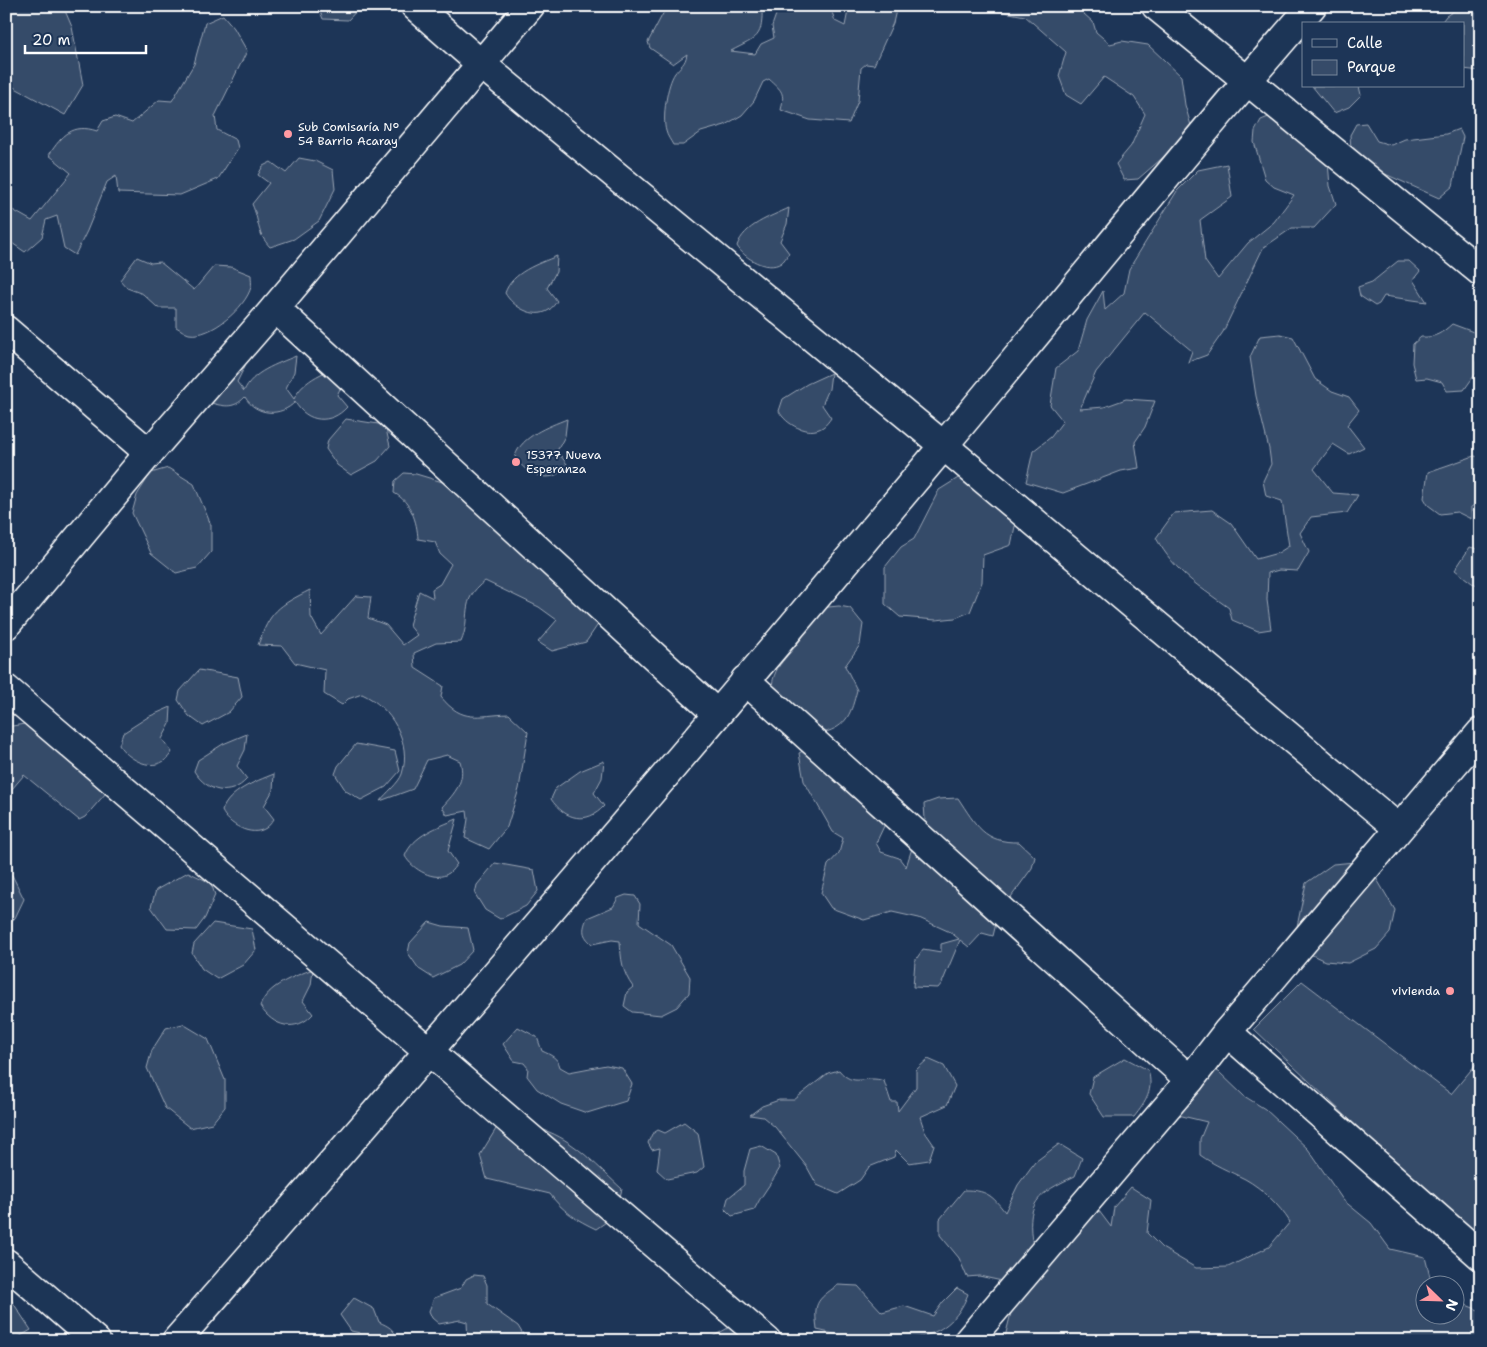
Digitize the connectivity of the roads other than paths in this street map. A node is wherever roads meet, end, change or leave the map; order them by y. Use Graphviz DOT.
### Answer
graph roads {
  1 [pos="415,6"];
  2 [pos="530,6"];
  3 [pos="1156,6"];
  4 [pos="1312,6"];
  5 [pos="481,64"];
  6 [pos="1246,81"];
  7 [pos="1481,272"];
  8 [pos="275,308"];
  9 [pos="6,330"];
  10 [pos="944,446"];
  11 [pos="149,453"];
  12 [pos="6,625"];
  13 [pos="745,680"];
  14 [pos="6,689"];
  15 [pos="716,713"];
  16 [pos="1481,732"];
  17 [pos="1398,828"];
  18 [pos="1227,1032"];
  19 [pos="431,1051"];
  20 [pos="1190,1080"];
  21 [pos="1471,1240"];
  22 [pos="1481,1256"];
  23 [pos="6,1263"];
  24 [pos="96,1341"];
  25 [pos="176,1341"];
  26 [pos="767,1341"];
  27 [pos="968,1341"];
  1 -- 5 [label="street"];
  2 -- 5 [label="street"];
  3 -- 6 [label="street"];
  4 -- 6 [label="street"];
  5 -- 8 [label="street"];
  5 -- 10 [label="street"];
  6 -- 7 [label="street"];
  6 -- 10 [label="street"];
  8 -- 11 [label="street"];
  8 -- 15 [label="street"];
  9 -- 11 [label="street"];
  10 -- 13 [label="street"];
  10 -- 17 [label="street"];
  11 -- 12 [label="street"];
  13 -- 15 [label="street"];
  13 -- 20 [label="street"];
  14 -- 19 [label="street"];
  15 -- 19 [label="street"];
  16 -- 17 [label="street"];
  17 -- 18 [label="street"];
  18 -- 20 [label="street"];
  18 -- 21 [label="street"];
  19 -- 25 [label="street"];
  19 -- 26 [label="street"];
  20 -- 27 [label="street"];
  21 -- 22 [label="street"];
  23 -- 24 [label="street"];
}
